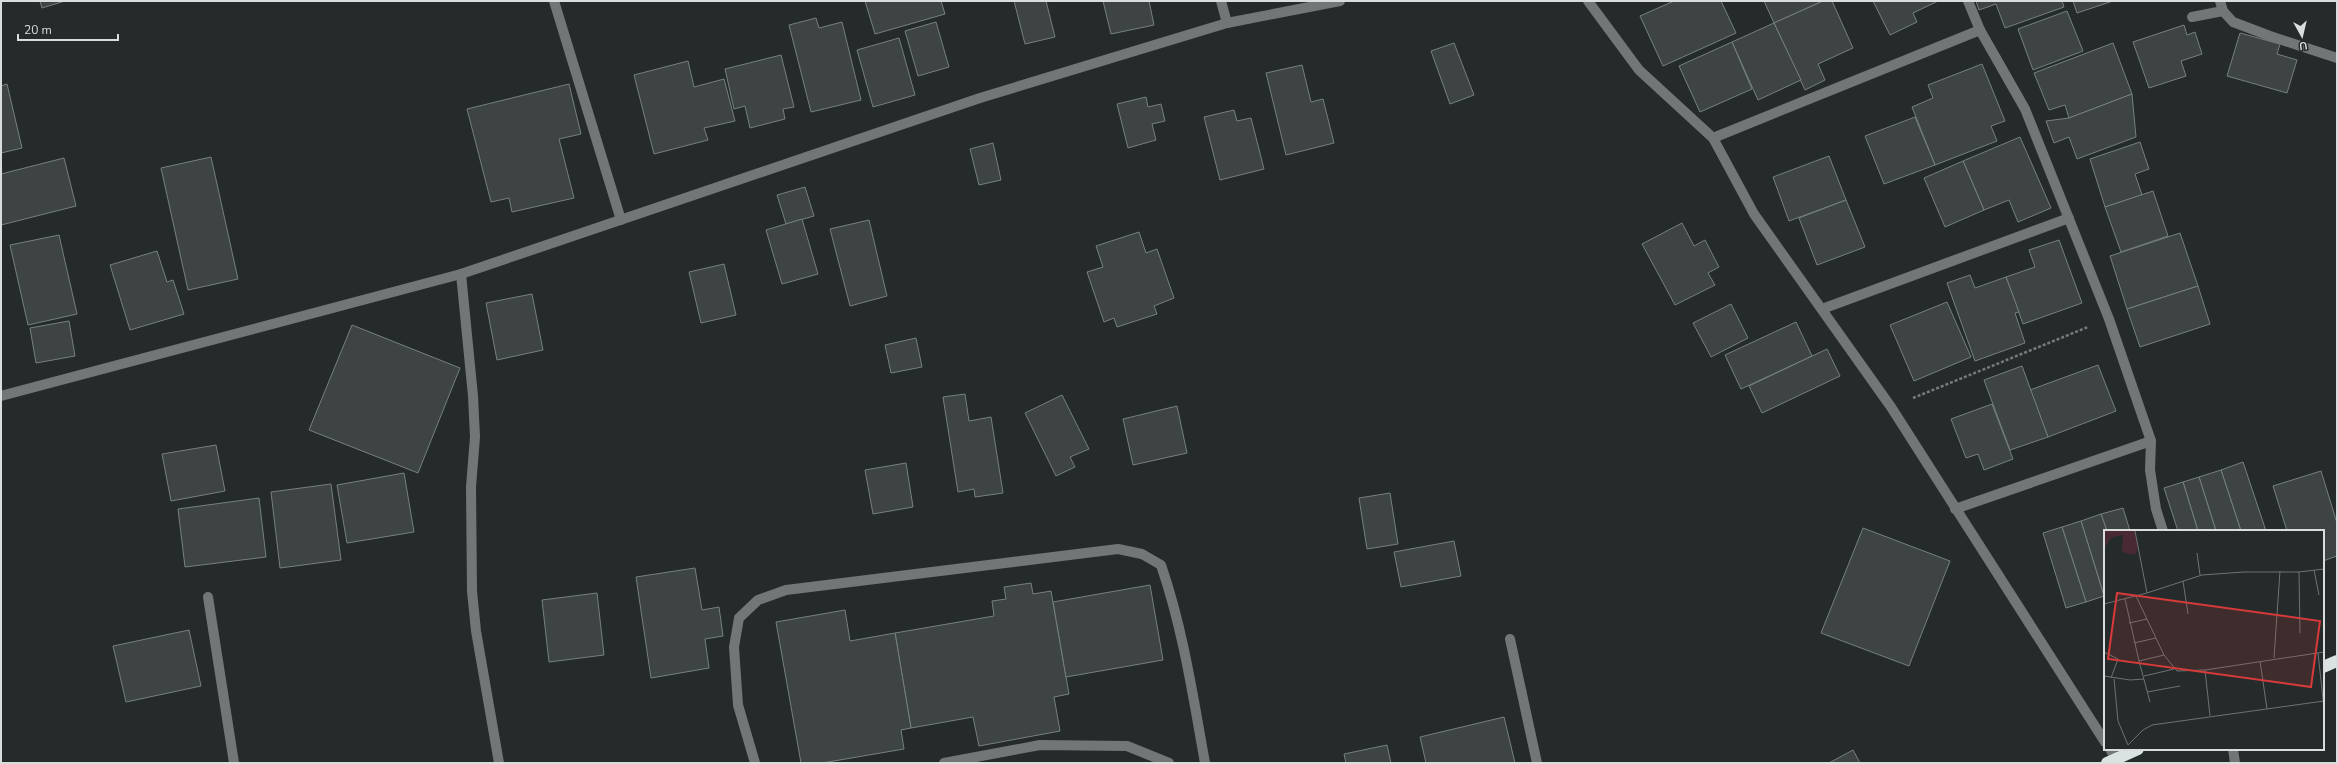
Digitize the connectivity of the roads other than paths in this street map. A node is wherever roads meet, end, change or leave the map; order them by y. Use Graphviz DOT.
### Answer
graph roads {
  1 [pos="554,1"];
  2 [pos="1221,1"];
  3 [pos="1340,1"];
  4 [pos="1588,1"];
  5 [pos="1968,1"];
  6 [pos="2220,1"];
  7 [pos="2223,11"];
  8 [pos="2192,17"];
  9 [pos="1227,23"];
  10 [pos="1980,30"];
  11 [pos="2337,58"];
  12 [pos="1713,138"];
  13 [pos="2069,218"];
  14 [pos="622,220"];
  15 [pos="461,274"];
  16 [pos="1822,309"];
  17 [pos="1,396"];
  18 [pos="2151,441"];
  19 [pos="1955,509"];
  20 [pos="2163,530"];
  21 [pos="208,597"];
  22 [pos="1510,639"];
  23 [pos="2337,660"];
  24 [pos="2324,666"];
  25 [pos="2104,740"];
  26 [pos="2135,750"];
  27 [pos="2233,750"];
  28 [pos="2111,757"];
  29 [pos="234,763"];
  30 [pos="499,763"];
  31 [pos="755,763"];
  32 [pos="944,763"];
  33 [pos="1169,763"];
  34 [pos="1204,763"];
  35 [pos="1537,763"];
  36 [pos="2235,763"];
  1 -- 14 [label="street"];
  2 -- 9 [label="street"];
  3 -- 9 [label="street"];
  4 -- 12 [label="street"];
  5 -- 10 [label="street"];
  6 -- 7 [label="street"];
  7 -- 8 [label="street"];
  7 -- 11 [label="street"];
  9 -- 14 [label="street"];
  10 -- 12 [label="street"];
  10 -- 13 [label="street"];
  12 -- 16 [label="street"];
  13 -- 16 [label="street"];
  13 -- 18 [label="street"];
  14 -- 15 [label="street"];
  15 -- 17 [label="street"];
  15 -- 30 [label="street"];
  16 -- 19 [label="street"];
  18 -- 19 [label="street"];
  18 -- 20 [label="street"];
  19 -- 25 [label="street"];
  21 -- 29 [label="street"];
  22 -- 35 [label="street"];
  23 -- 24 [label="highway"];
  26 -- 28 [label="highway"];
  27 -- 36 [label="street"];
  31 -- 34 [label="street"];
  32 -- 33 [label="street"];
}
